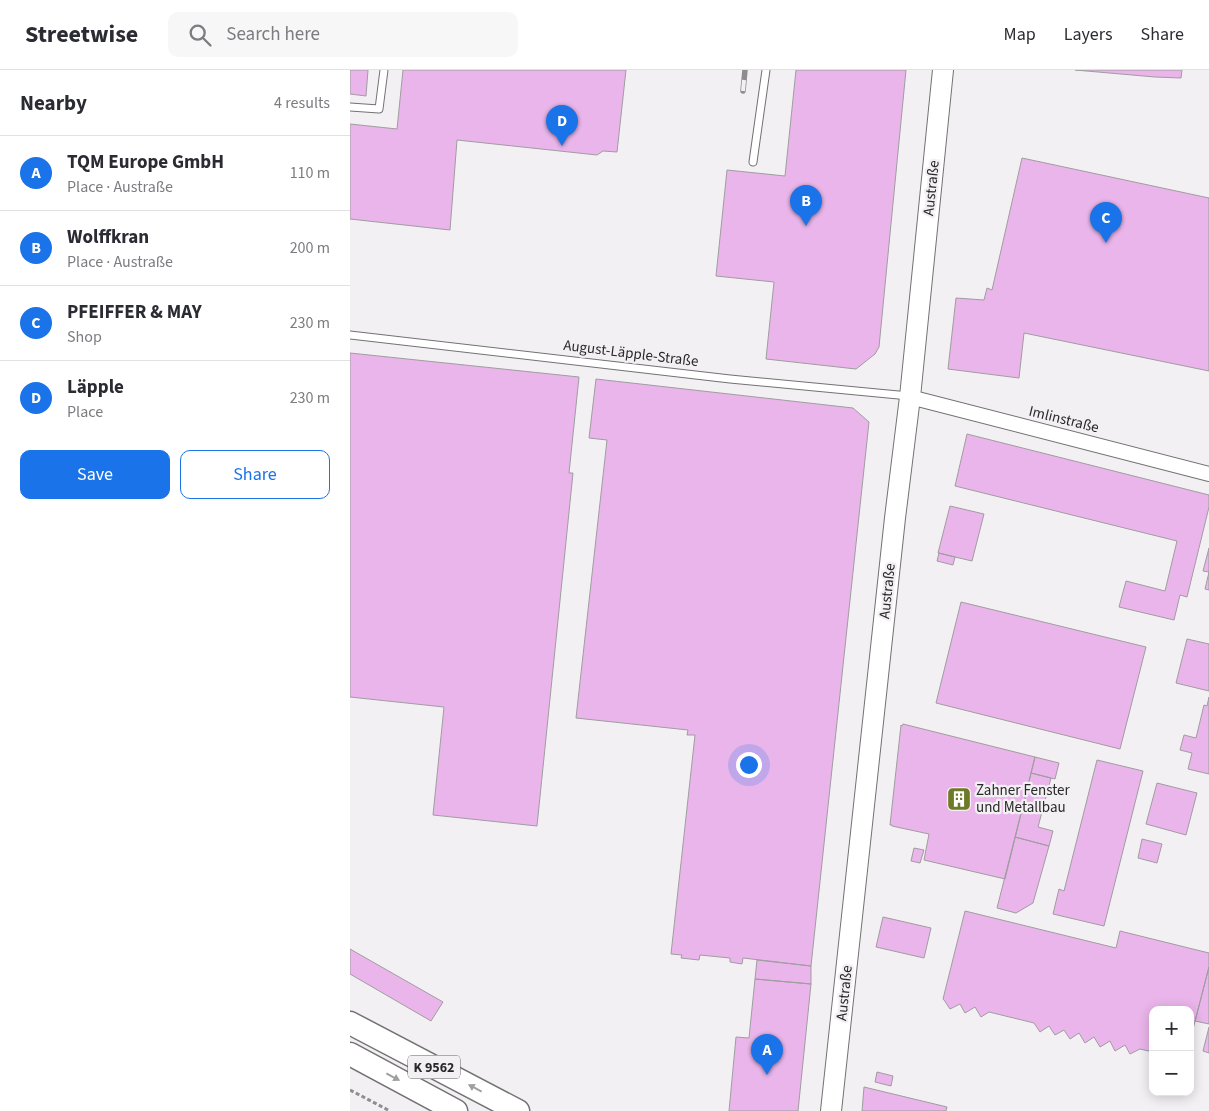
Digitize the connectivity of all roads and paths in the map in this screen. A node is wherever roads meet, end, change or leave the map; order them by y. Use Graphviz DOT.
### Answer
graph roads {
  1 [pos="384,70"];
  2 [pos="766,70"];
  3 [pos="943,70"];
  4 [pos="350,107"];
  5 [pos="753,162"];
  6 [pos="350,335"];
  7 [pos="910,397"];
  8 [pos="1209,474"];
  9 [pos="350,1023"];
  10 [pos="350,1054"];
  11 [pos="350,1090"];
  12 [pos="390,1111"];
  13 [pos="456,1111"];
  14 [pos="518,1111"];
  15 [pos="831,1111"];
  1 -- 4 [label="lane"];
  2 -- 5 [label="lane"];
  3 -- 7 [label="main road, Austraße"];
  6 -- 7 [label="lane, August-Läpple-Straße"];
  7 -- 8 [label="street, Imlinstraße"];
  7 -- 15 [label="main road, Austraße"];
  14 -- 9 [label="main road, K 9562, one-way"];
  10 -- 13 [label="main road, K 9562, one-way"];
  11 -- 12 [label="path"];
}
